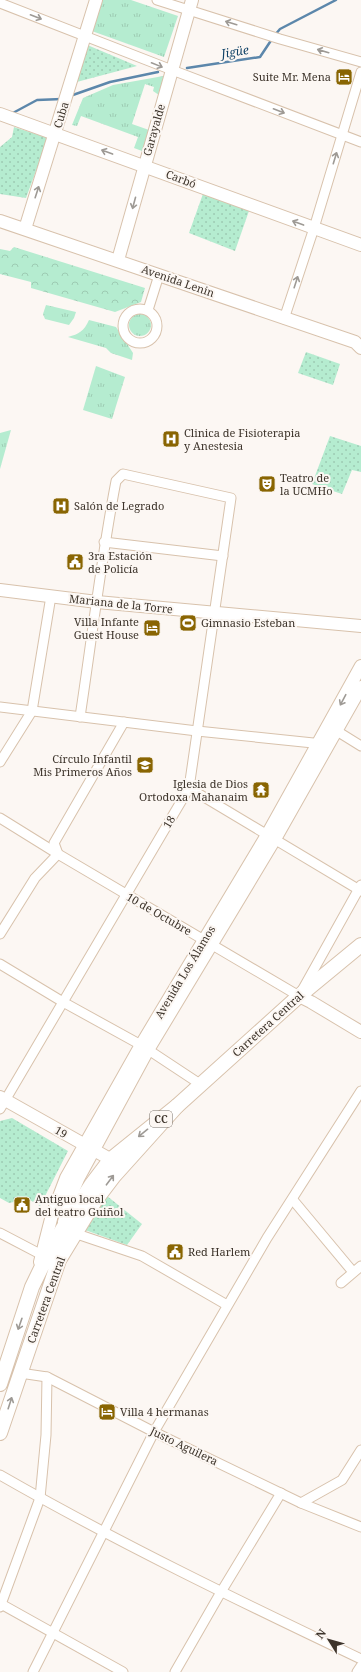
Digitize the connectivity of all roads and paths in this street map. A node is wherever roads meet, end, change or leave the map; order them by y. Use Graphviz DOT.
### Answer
graph roads {
  1 [pos="96,0"];
  2 [pos="157,0"];
  3 [pos="0,3"];
  4 [pos="191,5"];
  5 [pos="84,35"];
  6 [pos="361,62"];
  7 [pos="172,70"];
  8 [pos="361,72"];
  9 [pos="0,114"];
  10 [pos="55,134"];
  11 [pos="342,135"];
  12 [pos="361,142"];
  13 [pos="144,165"];
  14 [pos="0,221"];
  15 [pos="314,228"];
  16 [pos="25,229"];
  17 [pos="361,245"];
  18 [pos="118,260"];
  19 [pos="159,275"];
  20 [pos="148,310"];
  21 [pos="284,319"];
  22 [pos="359,344"];
  23 [pos="104,542"];
  24 [pos="222,556"];
  25 [pos="0,590"];
  26 [pos="51,596"];
  27 [pos="97,602"];
  28 [pos="214,613"];
  29 [pos="361,626"];
  30 [pos="361,666"];
  31 [pos="361,687"];
  32 [pos="0,707"];
  33 [pos="32,711"];
  34 [pos="80,717"];
  35 [pos="124,722"];
  36 [pos="333,729"];
  37 [pos="197,731"];
  38 [pos="324,744"];
  39 [pos="361,746"];
  40 [pos="0,762"];
  41 [pos="189,788"];
  42 [pos="0,818"];
  43 [pos="271,837"];
  44 [pos="58,854"];
  45 [pos="360,889"];
  46 [pos="126,894"];
  47 [pos="0,934"];
  48 [pos="208,942"];
  49 [pos="361,945"];
  50 [pos="0,964"];
  51 [pos="299,996"];
  52 [pos="63,1002"];
  53 [pos="361,1032"];
  54 [pos="145,1048"];
  55 [pos="200,1084"];
  56 [pos="361,1091"];
  57 [pos="2,1102"];
  58 [pos="89,1148"];
  59 [pos="116,1163"];
  60 [pos="292,1200"];
  61 [pos="68,1230"];
  62 [pos="0,1233"];
  63 [pos="42,1255"];
  64 [pos="357,1269"];
  65 [pos="341,1283"];
  66 [pos="32,1287"];
  67 [pos="227,1305"];
  68 [pos="2,1369"];
  69 [pos="20,1373"];
  70 [pos="47,1377"];
  71 [pos="0,1384"];
  72 [pos="0,1432"];
  73 [pos="154,1432"];
  74 [pos="361,1450"];
  75 [pos="0,1475"];
  76 [pos="281,1493"];
  77 [pos="40,1498"];
  78 [pos="301,1503"];
  79 [pos="361,1527"];
  80 [pos="104,1533"];
  81 [pos="221,1592"];
  82 [pos="1,1606"];
  83 [pos="53,1633"];
  84 [pos="361,1660"];
  85 [pos="361,1666"];
  86 [pos="33,1672"];
  87 [pos="123,1672"];
  88 [pos="175,1672"];
  89 [pos="357,1672"];
  1 -- 5 [label="street, Cuba"];
  2 -- 4 [label="street"];
  3 -- 5 [label="street, one-way"];
  6 -- 4 [label="street, one-way"];
  4 -- 7 [label="street, Garayalde"];
  5 -- 7 [label="street, one-way"];
  5 -- 10 [label="street, Cuba"];
  7 -- 11 [label="street, one-way"];
  7 -- 13 [label="street, Garayalde"];
  8 -- 11 [label="street"];
  9 -- 10 [label="street, Carbó"];
  13 -- 10 [label="street, Carbó, one-way"];
  16 -- 10 [label="street, Cuba, one-way"];
  11 -- 12 [label="street"];
  15 -- 11 [label="street, one-way"];
  15 -- 13 [label="street, Carbó, one-way"];
  13 -- 18 [label="street, Garayalde, one-way"];
  14 -- 16 [label="street, Avenida Lenin"];
  15 -- 17 [label="street, Carbó"];
  21 -- 15 [label="street, one-way"];
  16 -- 18 [label="street, Avenida Lenin"];
  18 -- 19 [label="street, Avenida Lenin"];
  19 -- 20 [label="street"];
  19 -- 21 [label="street, Avenida Lenin"];
  21 -- 22 [label="street, Avenida Lenin"];
  23 -- 24 [label="street"];
  23 -- 24 [label="street, 18"];
  23 -- 27 [label="street"];
  24 -- 28 [label="street, 18"];
  25 -- 26 [label="street, Mariana de la Torre"];
  26 -- 27 [label="street, Mariana de la Torre"];
  26 -- 33 [label="street"];
  27 -- 28 [label="street, Mariana de la Torre"];
  27 -- 34 [label="street"];
  28 -- 29 [label="street, Mariana de la Torre"];
  28 -- 37 [label="street, 18"];
  30 -- 36 [label="street, Avenida Los Álamos, one-way"];
  31 -- 36 [label="street, Avenida Los Álamos"];
  32 -- 33 [label="street"];
  33 -- 34 [label="street"];
  33 -- 40 [label="street"];
  34 -- 35 [label="street"];
  35 -- 37 [label="street"];
  35 -- 44 [label="street"];
  36 -- 38 [label="street, Avenida Los Álamos"];
  36 -- 39 [label="street"];
  37 -- 38 [label="street"];
  37 -- 41 [label="street, 18"];
  38 -- 43 [label="street, Avenida Los Álamos"];
  41 -- 43 [label="street"];
  41 -- 46 [label="street, 18"];
  42 -- 44 [label="street, 10 de Octubre"];
  43 -- 45 [label="street"];
  43 -- 48 [label="street, Avenida Los Álamos"];
  44 -- 46 [label="street, 10 de Octubre"];
  44 -- 47 [label="street"];
  45 -- 51 [label="street"];
  46 -- 48 [label="street, 10 de Octubre"];
  46 -- 52 [label="street, 18"];
  48 -- 51 [label="street, 10 de Octubre"];
  48 -- 54 [label="street, Avenida Los Álamos"];
  49 -- 51 [label="main road, Carretera Central / CC"];
  50 -- 52 [label="street"];
  51 -- 53 [label="street, 10 de Octubre"];
  51 -- 55 [label="main road, Carretera Central / CC"];
  52 -- 54 [label="street"];
  52 -- 57 [label="street, 18"];
  54 -- 55 [label="street"];
  54 -- 58 [label="street, Avenida Los Álamos"];
  55 -- 59 [label="main road, Carretera Central / CC"];
  56 -- 60 [label="street"];
  57 -- 58 [label="street, 19"];
  58 -- 59 [label="street, 19"];
  58 -- 61 [label="street, Avenida Los Álamos"];
  58 -- 63 [label="street, Avenida Los Álamos"];
  59 -- 61 [label="main road, Carretera Central / CC"];
  60 -- 64 [label="street"];
  60 -- 67 [label="street"];
  61 -- 66 [label="main road, Carretera Central / CC"];
  61 -- 67 [label="street"];
  61 -- 69 [label="main road, Carretera Central / CC"];
  62 -- 63 [label="street"];
  63 -- 66 [label="street, Avenida Los Álamos"];
  64 -- 65 [label="street"];
  66 -- 68 [label="main road, Carretera Central / CC, one-way"];
  67 -- 73 [label="street"];
  68 -- 69 [label="street, Justo Aguilera"];
  68 -- 71 [label="main road, Carretera Central / CC"];
  69 -- 70 [label="street, Justo Aguilera"];
  72 -- 69 [label="main road, Carretera Central / CC, one-way"];
  70 -- 73 [label="street, Justo Aguilera"];
  70 -- 77 [label="street"];
  73 -- 76 [label="street, Justo Aguilera"];
  73 -- 80 [label="street"];
  74 -- 78 [label="street"];
  75 -- 77 [label="street"];
  76 -- 78 [label="street, Justo Aguilera"];
  76 -- 81 [label="street"];
  77 -- 80 [label="street"];
  77 -- 82 [label="street"];
  78 -- 79 [label="street, Justo Aguilera"];
  80 -- 81 [label="street"];
  80 -- 83 [label="street"];
  81 -- 84 [label="street"];
  81 -- 88 [label="street"];
  82 -- 83 [label="street"];
  83 -- 86 [label="street"];
  83 -- 87 [label="street"];
  85 -- 89 [label="street"];
}
